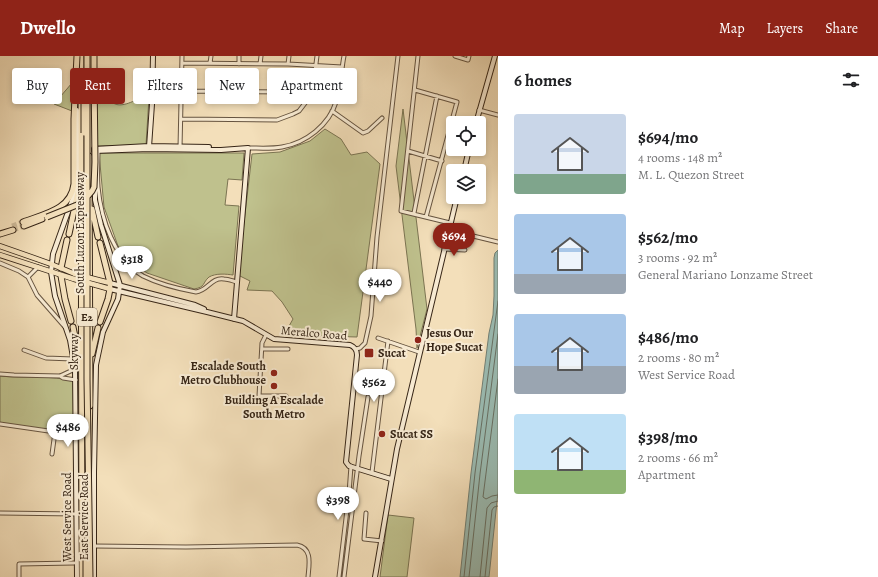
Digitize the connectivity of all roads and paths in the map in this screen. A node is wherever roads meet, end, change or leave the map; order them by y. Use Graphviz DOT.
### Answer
graph roads {
  1 [pos="76,56"];
  2 [pos="82,56"];
  3 [pos="88,56"];
  4 [pos="93,56"];
  5 [pos="153,56"];
  6 [pos="182,56"];
  7 [pos="211,56"];
  8 [pos="239,56"];
  9 [pos="261,56"];
  10 [pos="289,56"];
  11 [pos="317,56"];
  12 [pos="344,56"];
  13 [pos="398,56"];
  14 [pos="418,56"];
  15 [pos="455,56"];
  16 [pos="495,56"];
  17 [pos="469,58"];
  18 [pos="182,63"];
  19 [pos="210,63"];
  20 [pos="239,64"];
  21 [pos="260,64"];
  22 [pos="288,64"];
  23 [pos="316,65"];
  24 [pos="342,67"];
  25 [pos="182,68"];
  26 [pos="316,68"];
  27 [pos="415,90"];
  28 [pos="197,91"];
  29 [pos="267,92"];
  30 [pos="437,96"];
  31 [pos="182,104"];
  32 [pos="305,104"];
  33 [pos="479,110"];
  34 [pos="332,111"];
  35 [pos="498,115"];
  36 [pos="454,116"];
  37 [pos="478,116"];
  38 [pos="382,118"];
  39 [pos="181,119"];
  40 [pos="446,147"];
  41 [pos="149,148"];
  42 [pos="180,148"];
  43 [pos="247,148"];
  44 [pos="96,150"];
  45 [pos="408,151"];
  46 [pos="425,156"];
  47 [pos="442,161"];
  48 [pos="81,167"];
  49 [pos="90,184"];
  50 [pos="455,204"];
  51 [pos="414,213"];
  52 [pos="426,217"];
  53 [pos="450,223"];
  54 [pos="0,231"];
  55 [pos="448,233"];
  56 [pos="0,234"];
  57 [pos="68,234"];
  58 [pos="67,240"];
  59 [pos="498,242"];
  60 [pos="0,246"];
  61 [pos="444,249"];
  62 [pos="465,250"];
  63 [pos="2,255"];
  64 [pos="40,260"];
  65 [pos="0,263"];
  66 [pos="51,264"];
  67 [pos="6,266"];
  68 [pos="38,267"];
  69 [pos="61,268"];
  70 [pos="51,272"];
  71 [pos="60,276"];
  72 [pos="28,277"];
  73 [pos="74,277"];
  74 [pos="236,281"];
  75 [pos="120,285"];
  76 [pos="110,286"];
  77 [pos="120,291"];
  78 [pos="208,312"];
  79 [pos="233,318"];
  80 [pos="71,321"];
  81 [pos="100,322"];
  82 [pos="73,327"];
  83 [pos="98,328"];
  84 [pos="68,332"];
  85 [pos="266,335"];
  86 [pos="378,338"];
  87 [pos="388,341"];
  88 [pos="262,349"];
  89 [pos="288,349"];
  90 [pos="356,349"];
  91 [pos="24,350"];
  92 [pos="419,352"];
  93 [pos="73,359"];
  94 [pos="75,369"];
  95 [pos="0,374"];
  96 [pos="60,376"];
  97 [pos="90,379"];
  98 [pos="78,380"];
  99 [pos="286,396"];
  100 [pos="368,397"];
  101 [pos="0,424"];
  102 [pos="55,432"];
  103 [pos="76,435"];
  104 [pos="52,454"];
  105 [pos="351,466"];
  106 [pos="357,469"];
  107 [pos="372,472"];
  108 [pos="391,479"];
  109 [pos="0,513"];
  110 [pos="366,513"];
  111 [pos="77,514"];
  112 [pos="382,541"];
  113 [pos="94,546"];
  114 [pos="74,563"];
  115 [pos="19,577"];
  116 [pos="77,577"];
  117 [pos="82,577"];
  118 [pos="86,577"];
  119 [pos="90,577"];
  120 [pos="94,577"];
  121 [pos="308,577"];
  122 [pos="339,577"];
  123 [pos="344,577"];
  124 [pos="375,577"];
  1 -- 4 [label="highway, bridge"];
  1 -- 66 [label="main road, West Service Road"];
  2 -- 48 [label="highway, South Luzon Expressway / E2"];
  2 -- 118 [label="highway, Skyway / E2, bridge"];
  3 -- 49 [label="highway, South Luzon Expressway / E2"];
  3 -- 119 [label="highway, Skyway / E2, bridge"];
  4 -- 44 [label="main road, East Service Road"];
  5 -- 41 [label="main road"];
  6 -- 18 [label="street"];
  7 -- 19 [label="street"];
  8 -- 20 [label="street"];
  9 -- 21 [label="street"];
  10 -- 22 [label="street"];
  11 -- 23 [label="street"];
  12 -- 24 [label="street"];
  13 -- 90 [label="street"];
  14 -- 27 [label="street"];
  15 -- 17 [label="street"];
  16 -- 33 [label="main road"];
  18 -- 19 [label="street"];
  18 -- 25 [label="street"];
  19 -- 20 [label="street"];
  20 -- 21 [label="street"];
  21 -- 22 [label="street"];
  22 -- 23 [label="street"];
  23 -- 24 [label="street"];
  23 -- 26 [label="street"];
  24 -- 34 [label="street"];
  27 -- 30 [label="street"];
  27 -- 45 [label="street"];
  28 -- 29 [label="street"];
  30 -- 36 [label="street"];
  30 -- 46 [label="street"];
  31 -- 39 [label="street"];
  32 -- 39 [label="street"];
  33 -- 35 [label="street"];
  33 -- 37 [label="main road"];
  34 -- 38 [label="street"];
  34 -- 43 [label="street"];
  39 -- 42 [label="street"];
  40 -- 47 [label="street"];
  41 -- 42 [label="main road"];
  41 -- 44 [label="main road"];
  42 -- 43 [label="main road"];
  43 -- 74 [label="main road"];
  44 -- 74 [label="street"];
  44 -- 75 [label="main road, East Service Road"];
  45 -- 46 [label="street"];
  45 -- 51 [label="street"];
  46 -- 47 [label="street"];
  46 -- 51 [label="street"];
  47 -- 52 [label="street"];
  48 -- 57 [label="highway"];
  48 -- 98 [label="highway, South Luzon Expressway / E2"];
  49 -- 76 [label="highway"];
  49 -- 97 [label="highway, South Luzon Expressway / E2"];
  50 -- 53 [label="main road"];
  51 -- 52 [label="street"];
  52 -- 53 [label="street"];
  53 -- 55 [label="main road"];
  54 -- 56 [label="highway"];
  55 -- 59 [label="street"];
  55 -- 61 [label="main road"];
  58 -- 69 [label="highway"];
  60 -- 64 [label="main road"];
  61 -- 62 [label="street"];
  61 -- 92 [label="main road"];
  63 -- 67 [label="street"];
  63 -- 68 [label="main road"];
  64 -- 66 [label="main road"];
  64 -- 68 [label="main road"];
  65 -- 67 [label="street"];
  66 -- 69 [label="main road"];
  66 -- 70 [label="main road, West Service Road"];
  67 -- 72 [label="street"];
  68 -- 70 [label="main road"];
  68 -- 72 [label="street"];
  69 -- 71 [label="main road"];
  69 -- 73 [label="main road"];
  70 -- 71 [label="main road"];
  70 -- 84 [label="main road, West Service Road"];
  71 -- 73 [label="main road"];
  71 -- 80 [label="highway"];
  72 -- 84 [label="street"];
  73 -- 76 [label="main road, bridge"];
  74 -- 79 [label="main road"];
  75 -- 76 [label="main road, Meralco Road"];
  75 -- 77 [label="main road, East Service Road"];
  75 -- 78 [label="main road, Meralco Road"];
  76 -- 77 [label="main road, Meralco Road"];
  76 -- 81 [label="highway"];
  77 -- 78 [label="main road, Meralco Road"];
  77 -- 113 [label="main road, East Service Road"];
  78 -- 79 [label="main road, Meralco Road"];
  79 -- 85 [label="main road, Meralco Road"];
  82 -- 98 [label="highway"];
  83 -- 97 [label="highway"];
  84 -- 93 [label="main road, West Service Road"];
  85 -- 88 [label="street"];
  85 -- 90 [label="main road, Meralco Road"];
  86 -- 87 [label="street"];
  87 -- 92 [label="street"];
  87 -- 107 [label="street"];
  88 -- 89 [label="street"];
  88 -- 99 [label="street"];
  90 -- 105 [label="main road, Meralco Road"];
  91 -- 93 [label="street"];
  92 -- 108 [label="main road"];
  93 -- 94 [label="main road, West Service Road"];
  94 -- 96 [label="street"];
  94 -- 98 [label="main road, West Service Road"];
  95 -- 96 [label="street"];
  96 -- 98 [label="street"];
  97 -- 119 [label="highway, South Luzon Expressway / E2"];
  98 -- 103 [label="main road, West Service Road"];
  98 -- 117 [label="highway, South Luzon Expressway / E2"];
  100 -- 106 [label="street"];
  101 -- 102 [label="street"];
  102 -- 103 [label="street"];
  102 -- 104 [label="street"];
  103 -- 111 [label="main road, West Service Road"];
  105 -- 106 [label="main road"];
  105 -- 122 [label="street"];
  106 -- 107 [label="main road"];
  106 -- 123 [label="street"];
  107 -- 108 [label="main road"];
  108 -- 112 [label="main road"];
  109 -- 111 [label="street"];
  110 -- 112 [label="street"];
  111 -- 116 [label="main road, West Service Road"];
  112 -- 124 [label="main road"];
  113 -- 120 [label="main road, East Service Road"];
  113 -- 121 [label="street"];
  114 -- 115 [label="street"];
}
